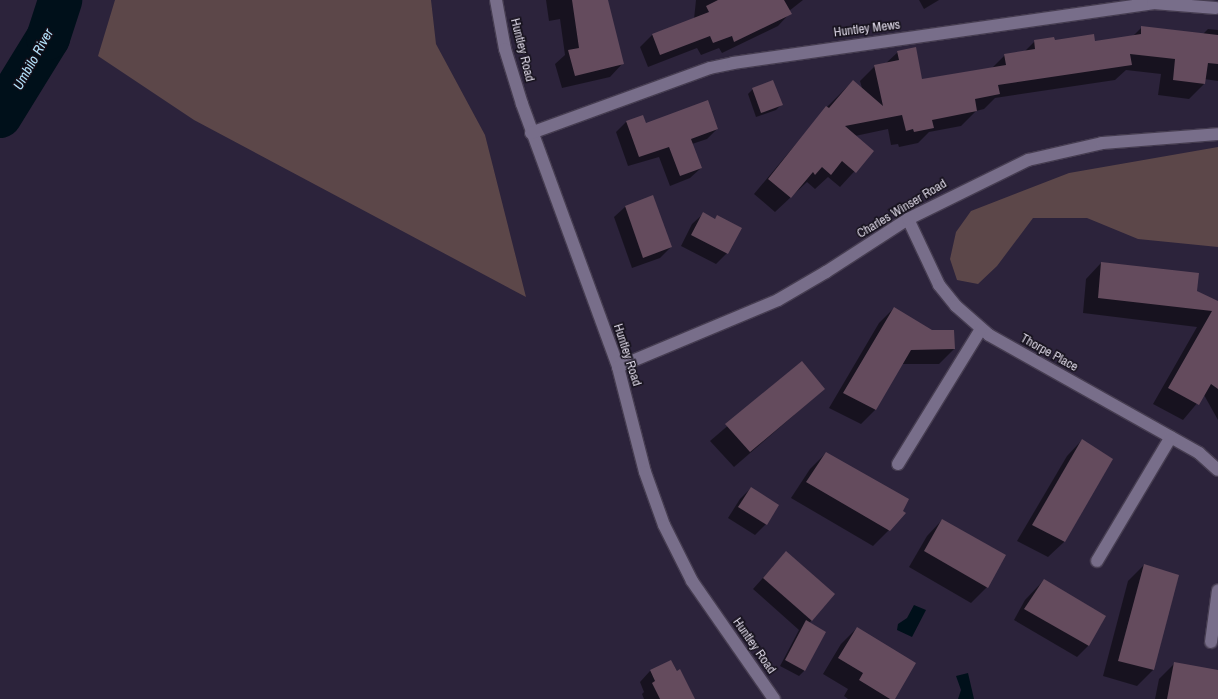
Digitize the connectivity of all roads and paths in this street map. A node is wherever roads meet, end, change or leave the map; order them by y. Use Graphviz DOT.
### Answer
graph roads {
  1 [pos="496,0"];
  2 [pos="1216,8"];
  3 [pos="531,133"];
  4 [pos="1218,134"];
  5 [pos="908,219"];
  6 [pos="981,328"];
  7 [pos="618,367"];
  8 [pos="1171,437"];
  9 [pos="898,464"];
  10 [pos="1218,470"];
  11 [pos="1097,561"];
  12 [pos="1218,590"];
  13 [pos="1211,642"];
  14 [pos="774,699"];
  1 -- 3 [label="street, Huntley Road"];
  2 -- 3 [label="street, Huntley Mews"];
  3 -- 7 [label="street, Huntley Road"];
  4 -- 5 [label="street, Charles Winser Road"];
  5 -- 6 [label="street, Thorpe Place"];
  5 -- 7 [label="street, Charles Winser Road"];
  6 -- 8 [label="street, Thorpe Place"];
  6 -- 9 [label="street"];
  7 -- 14 [label="street, Huntley Road"];
  8 -- 10 [label="street, Thorpe Place"];
  8 -- 11 [label="street"];
  12 -- 13 [label="street"];
}
